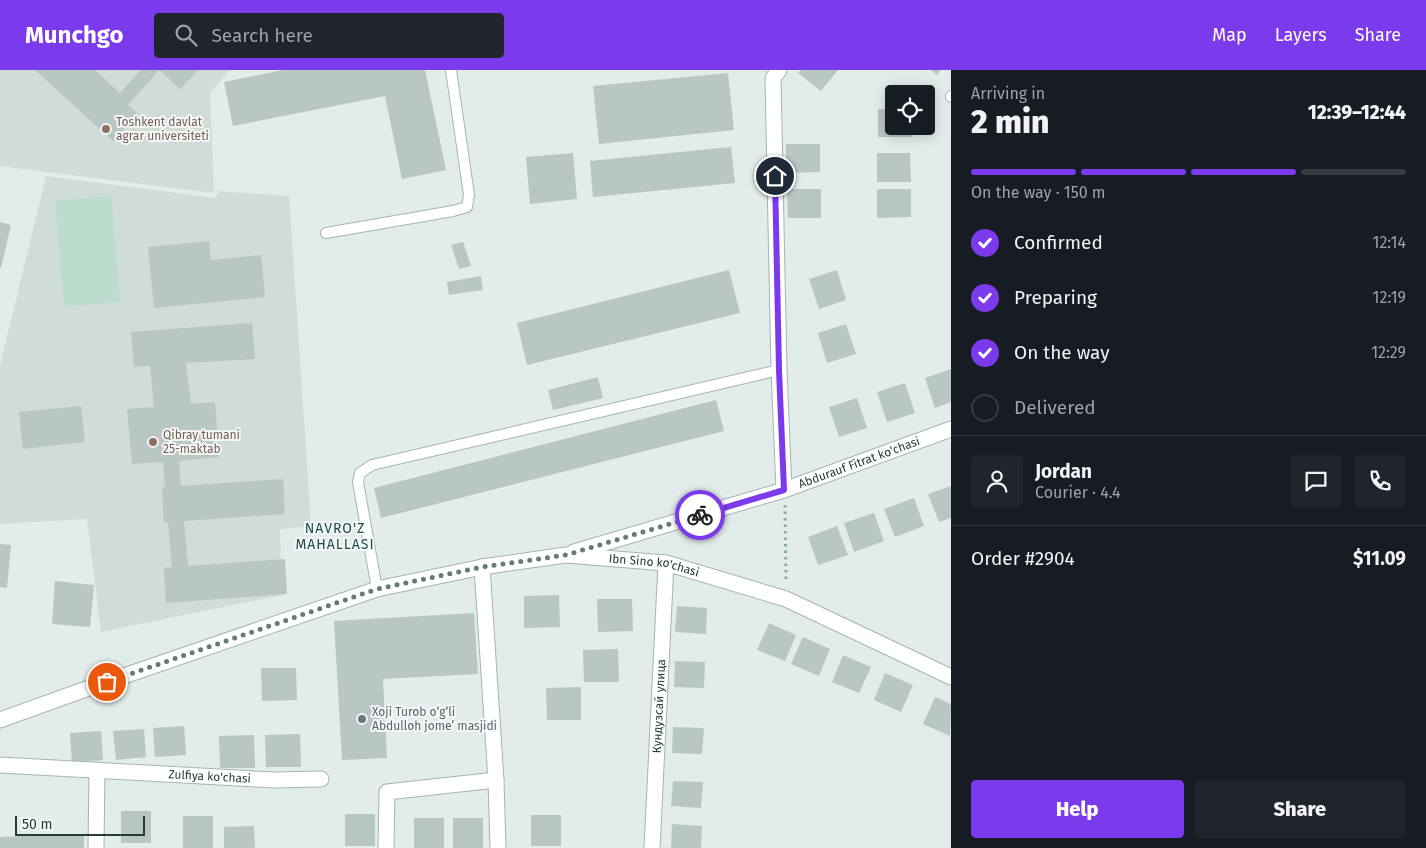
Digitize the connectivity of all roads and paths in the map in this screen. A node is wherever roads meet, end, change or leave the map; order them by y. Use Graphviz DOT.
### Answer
graph roads {
  1 [pos="451,70"];
  2 [pos="772,73"];
  3 [pos="326,234"];
  4 [pos="779,370"];
  5 [pos="951,429"];
  6 [pos="784,490"];
  7 [pos="566,555"];
  8 [pos="666,563"];
  9 [pos="482,567"];
  10 [pos="377,589"];
  11 [pos="786,599"];
  12 [pos="951,677"];
  13 [pos="0,720"];
  14 [pos="0,765"];
  15 [pos="97,770"];
  16 [pos="321,779"];
  17 [pos="496,780"];
  18 [pos="96,848"];
  19 [pos="386,848"];
  20 [pos="498,848"];
  21 [pos="652,848"];
  1 -- 3 [label="lane"];
  2 -- 4 [label="street"];
  4 -- 6 [label="street"];
  4 -- 10 [label="lane"];
  5 -- 6 [label="street, Abdurauf Fitrat ko'chasi"];
  6 -- 7 [label="street, Abdurauf Fitrat ko'chasi"];
  6 -- 11 [label="path"];
  7 -- 8 [label="street, Ibn Sino ko'chasi"];
  7 -- 9 [label="street, Ibn Sino ko'chasi"];
  8 -- 11 [label="street, Ibn Sino ko'chasi"];
  8 -- 21 [label="street, Кундузсай улица"];
  9 -- 10 [label="street, Ibn Sino ko'chasi"];
  9 -- 17 [label="street"];
  10 -- 13 [label="street, Ibn Sino ko'chasi"];
  11 -- 12 [label="street, Ibn Sino ko'chasi"];
  14 -- 15 [label="street, Zulfiya ko'chasi"];
  15 -- 16 [label="street, Zulfiya ko'chasi"];
  15 -- 18 [label="street"];
  17 -- 19 [label="street"];
  17 -- 20 [label="street"];
}
